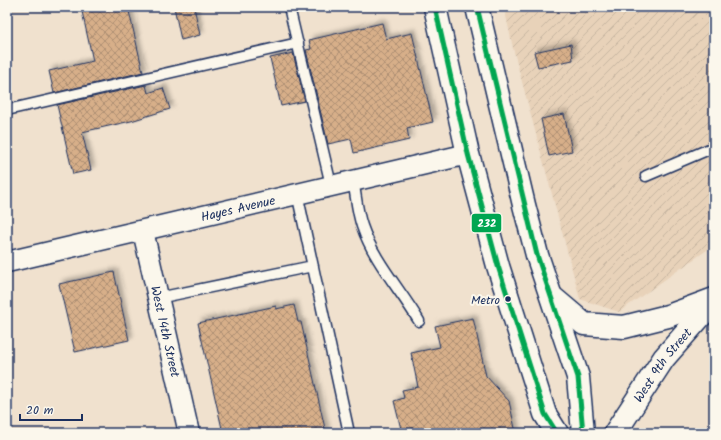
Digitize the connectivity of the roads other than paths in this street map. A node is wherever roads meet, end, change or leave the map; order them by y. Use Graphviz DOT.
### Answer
graph roads {
  1 [pos="289,7"];
  2 [pos="435,7"];
  3 [pos="477,7"];
  4 [pos="298,43"];
  5 [pos="7,110"];
  6 [pos="714,147"];
  7 [pos="468,154"];
  8 [pos="646,176"];
  9 [pos="353,180"];
  10 [pos="331,185"];
  11 [pos="297,193"];
  12 [pos="143,231"];
  13 [pos="7,262"];
  14 [pos="313,266"];
  15 [pos="551,296"];
  16 [pos="158,298"];
  17 [pos="714,300"];
  18 [pos="419,321"];
  19 [pos="189,433"];
  20 [pos="349,433"];
  21 [pos="557,433"];
  22 [pos="583,433"];
  23 [pos="615,433"];
  1 -- 4 [label="lane"];
  2 -- 7 [label="main road"];
  3 -- 15 [label="main road"];
  4 -- 5 [label="lane"];
  4 -- 10 [label="lane"];
  6 -- 8 [label="lane"];
  7 -- 9 [label="street, Hayes Avenue"];
  7 -- 21 [label="main road"];
  9 -- 10 [label="street, Hayes Avenue"];
  9 -- 18 [label="lane"];
  10 -- 11 [label="street, Hayes Avenue"];
  11 -- 12 [label="street, Hayes Avenue"];
  11 -- 14 [label="lane"];
  12 -- 13 [label="street, Hayes Avenue"];
  12 -- 16 [label="street, West 14th Street"];
  14 -- 16 [label="lane"];
  14 -- 20 [label="lane"];
  15 -- 17 [label="main road"];
  15 -- 22 [label="main road"];
  16 -- 19 [label="street, West 14th Street"];
  17 -- 23 [label="main road, West 9th Street"];
}
